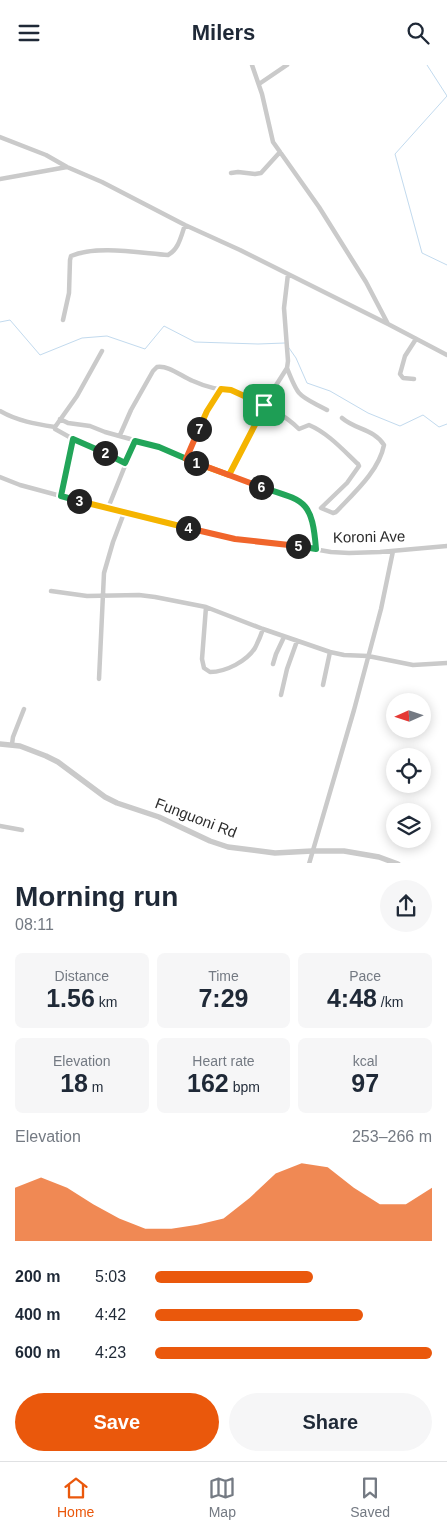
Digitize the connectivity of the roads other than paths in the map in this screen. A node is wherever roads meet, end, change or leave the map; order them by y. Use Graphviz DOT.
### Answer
graph roads {
  1 [pos="252,65"];
  2 [pos="287,65"];
  3 [pos="259,85"];
  4 [pos="0,137"];
  5 [pos="280,152"];
  6 [pos="67,167"];
  7 [pos="231,173"];
  8 [pos="0,179"];
  9 [pos="185,225"];
  10 [pos="288,274"];
  11 [pos="63,319"];
  12 [pos="388,324"];
  13 [pos="416,339"];
  14 [pos="102,351"];
  15 [pos="447,355"];
  16 [pos="287,368"];
  17 [pos="414,379"];
  18 [pos="221,389"];
  19 [pos="264,405"];
  20 [pos="327,410"];
  21 [pos="0,411"];
  22 [pos="342,418"];
  23 [pos="60,419"];
  24 [pos="55,427"];
  25 [pos="120,435"];
  26 [pos="73,439"];
  27 [pos="135,441"];
  28 [pos="186,459"];
  29 [pos="125,463"];
  30 [pos="229,475"];
  31 [pos="0,477"];
  32 [pos="61,496"];
  33 [pos="108,508"];
  34 [pos="124,513"];
  35 [pos="447,545"];
  36 [pos="316,549"];
  37 [pos="393,551"];
  38 [pos="51,591"];
  39 [pos="103,596"];
  40 [pos="206,607"];
  41 [pos="263,629"];
  42 [pos="284,637"];
  43 [pos="297,641"];
  44 [pos="330,652"];
  45 [pos="368,656"];
  46 [pos="447,663"];
  47 [pos="273,664"];
  48 [pos="99,679"];
  49 [pos="323,685"];
  50 [pos="281,695"];
  51 [pos="24,709"];
  52 [pos="0,743"];
  53 [pos="12,744"];
  54 [pos="0,826"];
  55 [pos="22,830"];
  56 [pos="312,851"];
  57 [pos="379,860"];
  58 [pos="309,863"];
  59 [pos="398,863"];
  1 -- 3 [label="street"];
  2 -- 3 [label="street"];
  3 -- 5 [label="street"];
  4 -- 6 [label="street"];
  5 -- 7 [label="street"];
  5 -- 12 [label="street"];
  6 -- 8 [label="street"];
  6 -- 9 [label="street"];
  9 -- 10 [label="street"];
  9 -- 11 [label="street"];
  10 -- 12 [label="street"];
  10 -- 16 [label="street"];
  12 -- 13 [label="street"];
  13 -- 15 [label="street"];
  13 -- 17 [label="street"];
  14 -- 23 [label="street"];
  16 -- 19 [label="street"];
  16 -- 20 [label="street"];
  18 -- 19 [label="street"];
  18 -- 25 [label="street"];
  18 -- 28 [label="street"];
  19 -- 22 [label="street"];
  19 -- 30 [label="street"];
  21 -- 24 [label="street"];
  23 -- 24 [label="street"];
  23 -- 25 [label="street"];
  24 -- 26 [label="street"];
  25 -- 27 [label="street"];
  26 -- 29 [label="street"];
  26 -- 32 [label="street"];
  27 -- 28 [label="street"];
  27 -- 29 [label="street"];
  28 -- 30 [label="street"];
  29 -- 33 [label="street"];
  30 -- 36 [label="street"];
  31 -- 32 [label="street, Koroni Ave"];
  32 -- 33 [label="street, Koroni Ave"];
  33 -- 34 [label="street, Koroni Ave"];
  34 -- 36 [label="street, Koroni Ave"];
  34 -- 39 [label="street"];
  35 -- 37 [label="street, Koroni Ave"];
  36 -- 37 [label="street, Koroni Ave"];
  37 -- 45 [label="street"];
  38 -- 39 [label="street"];
  39 -- 40 [label="street"];
  39 -- 48 [label="street"];
  40 -- 41 [label="street"];
  40 -- 41 [label="street"];
  41 -- 42 [label="street"];
  42 -- 43 [label="street"];
  42 -- 47 [label="street"];
  43 -- 44 [label="street"];
  43 -- 50 [label="street"];
  44 -- 45 [label="street"];
  44 -- 49 [label="street"];
  45 -- 46 [label="street"];
  45 -- 56 [label="street"];
  51 -- 53 [label="street"];
  52 -- 53 [label="street, Funguoni Rd"];
  53 -- 56 [label="street, Funguoni Rd"];
  54 -- 55 [label="street"];
  56 -- 57 [label="street, Funguoni Rd"];
  56 -- 58 [label="street"];
  57 -- 59 [label="street, Funguoni Rd"];
}
